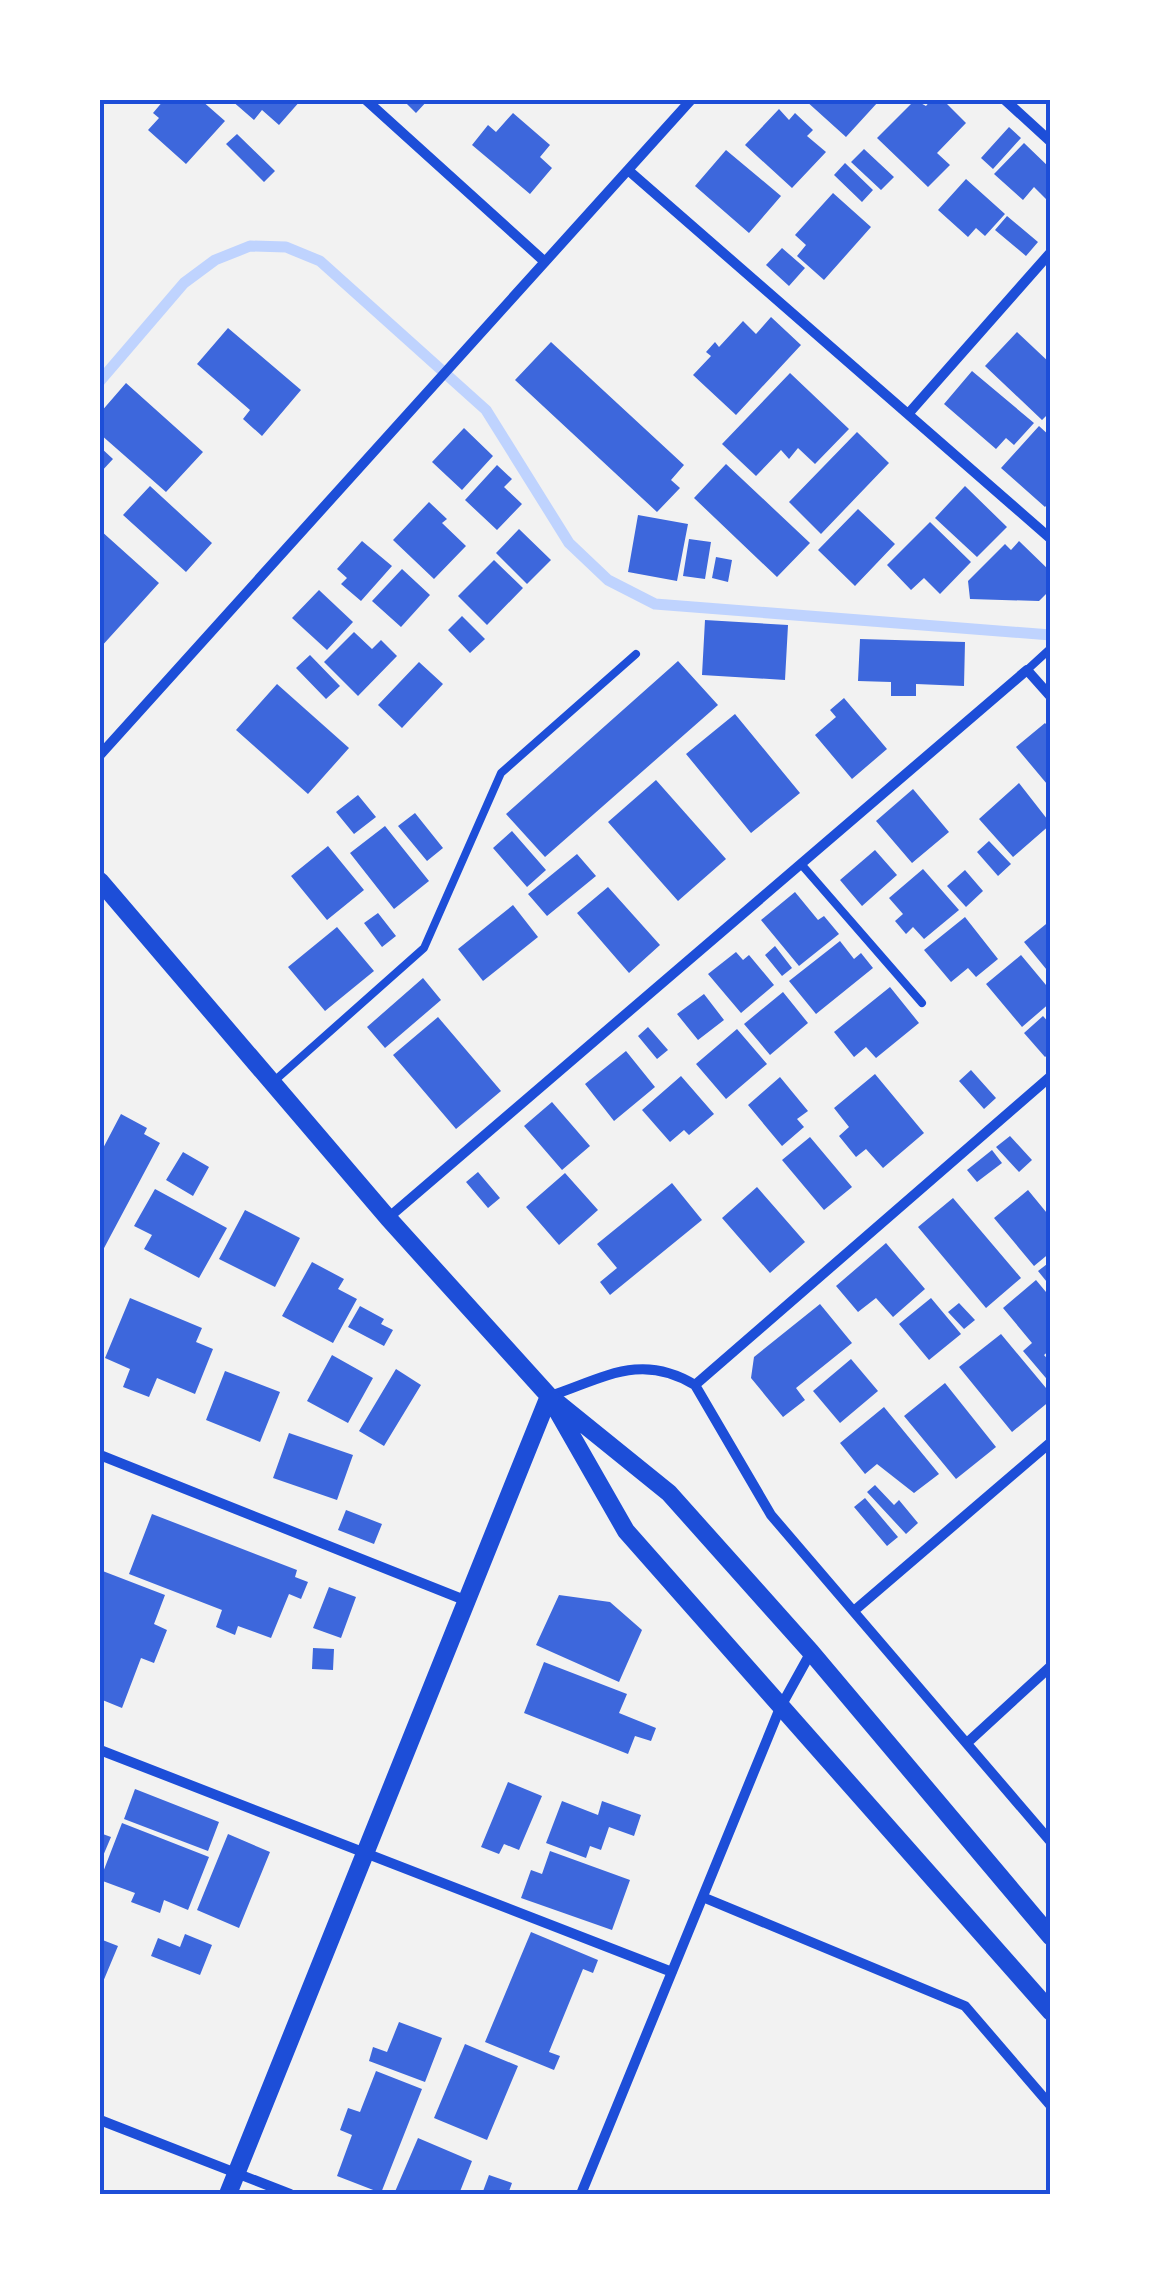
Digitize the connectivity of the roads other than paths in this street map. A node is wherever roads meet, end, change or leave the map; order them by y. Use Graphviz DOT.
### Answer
graph roads {
  1 [pos="366,100"];
  2 [pos="690,100"];
  3 [pos="1005,100"];
  4 [pos="1051,142"];
  5 [pos="628,170"];
  6 [pos="1051,252"];
  7 [pos="545,262"];
  8 [pos="909,413"];
  9 [pos="1051,539"];
  10 [pos="1051,648"];
  11 [pos="636,654"];
  12 [pos="1027,670"];
  13 [pos="1051,697"];
  14 [pos="100,755"];
  15 [pos="801,864"];
  16 [pos="100,881"];
  17 [pos="922,1003"];
  18 [pos="1051,1076"];
  19 [pos="272,1082"];
  20 [pos="388,1218"];
  21 [pos="694,1385"];
  22 [pos="549,1396"];
  23 [pos="1051,1442"];
  24 [pos="100,1455"];
  25 [pos="467,1601"];
  26 [pos="855,1610"];
  27 [pos="811,1652"];
  28 [pos="1051,1666"];
  29 [pos="780,1708"];
  30 [pos="967,1743"];
  31 [pos="100,1750"];
  32 [pos="1051,1842"];
  33 [pos="366,1855"];
  34 [pos="705,1898"];
  35 [pos="1051,1937"];
  36 [pos="672,1972"];
  37 [pos="1051,2012"];
  38 [pos="1051,2106"];
  39 [pos="100,2120"];
  40 [pos="236,2174"];
  41 [pos="228,2194"];
  42 [pos="290,2194"];
  43 [pos="580,2194"];
  1 -- 7 [label="street"];
  2 -- 5 [label="street"];
  3 -- 4 [label="street"];
  5 -- 7 [label="street"];
  5 -- 8 [label="street"];
  6 -- 8 [label="street"];
  7 -- 14 [label="street"];
  8 -- 9 [label="street"];
  10 -- 12 [label="lane"];
  11 -- 19 [label="lane"];
  12 -- 13 [label="street"];
  12 -- 15 [label="street"];
  15 -- 17 [label="lane"];
  15 -- 20 [label="street"];
  16 -- 19 [label="street"];
  18 -- 21 [label="street"];
  19 -- 20 [label="street"];
  20 -- 22 [label="street"];
  21 -- 22 [label="street"];
  21 -- 26 [label="street"];
  22 -- 25 [label="street"];
  22 -- 27 [label="street"];
  22 -- 29 [label="street"];
  23 -- 26 [label="street"];
  24 -- 25 [label="street"];
  25 -- 33 [label="street"];
  26 -- 30 [label="street"];
  27 -- 29 [label="street"];
  27 -- 35 [label="street"];
  28 -- 30 [label="street"];
  29 -- 34 [label="street"];
  29 -- 37 [label="street"];
  30 -- 32 [label="street"];
  31 -- 33 [label="street"];
  33 -- 36 [label="street"];
  33 -- 40 [label="street"];
  34 -- 36 [label="street"];
  34 -- 38 [label="street"];
  36 -- 43 [label="street"];
  39 -- 40 [label="street"];
  40 -- 41 [label="street"];
  40 -- 42 [label="street"];
}
